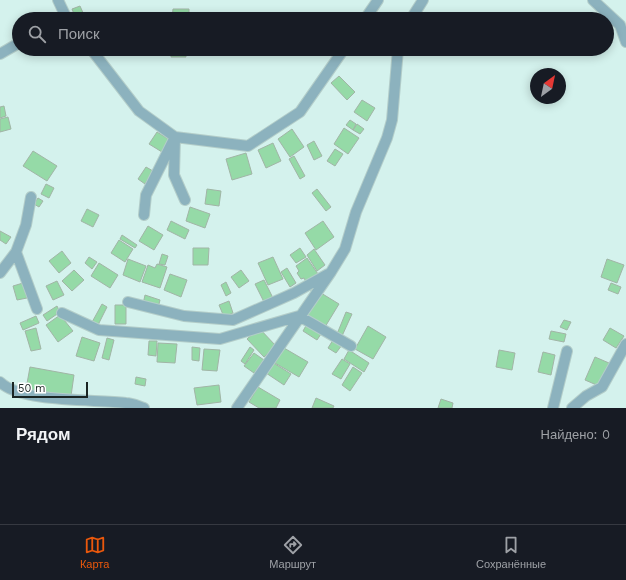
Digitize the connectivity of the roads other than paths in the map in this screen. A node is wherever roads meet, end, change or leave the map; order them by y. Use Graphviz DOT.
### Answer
graph roads {
  1 [pos="58,0"];
  2 [pos="378,0"];
  3 [pos="423,0"];
  4 [pos="593,0"];
  5 [pos="63,12"];
  6 [pos="370,12"];
  7 [pos="415,12"];
  8 [pos="606,12"];
  9 [pos="614,19"];
  10 [pos="626,42"];
  11 [pos="12,47"];
  12 [pos="0,54"];
  13 [pos="96,56"];
  14 [pos="339,56"];
  15 [pos="397,56"];
  16 [pos="175,137"];
  17 [pos="31,197"];
  18 [pos="185,200"];
  19 [pos="144,215"];
  20 [pos="16,252"];
  21 [pos="331,272"];
  22 [pos="0,273"];
  23 [pos="128,302"];
  24 [pos="37,308"];
  25 [pos="62,313"];
  26 [pos="299,316"];
  27 [pos="626,344"];
  28 [pos="351,346"];
  29 [pos="567,351"];
  30 [pos="0,382"];
  31 [pos="144,408"];
  32 [pos="237,408"];
  33 [pos="553,408"];
  34 [pos="572,408"];
  1 -- 5 [label="street"];
  2 -- 6 [label="street"];
  3 -- 7 [label="street"];
  4 -- 8 [label="street"];
  9 -- 10 [label="street"];
  11 -- 12 [label="street"];
  13 -- 16 [label="street"];
  14 -- 16 [label="street"];
  15 -- 21 [label="street"];
  16 -- 18 [label="street"];
  16 -- 19 [label="street"];
  17 -- 20 [label="street"];
  20 -- 22 [label="street"];
  20 -- 24 [label="street"];
  21 -- 23 [label="street"];
  21 -- 26 [label="street"];
  25 -- 26 [label="street"];
  26 -- 28 [label="street"];
  26 -- 32 [label="street"];
  27 -- 34 [label="street"];
  29 -- 33 [label="street"];
  30 -- 31 [label="street"];
}
